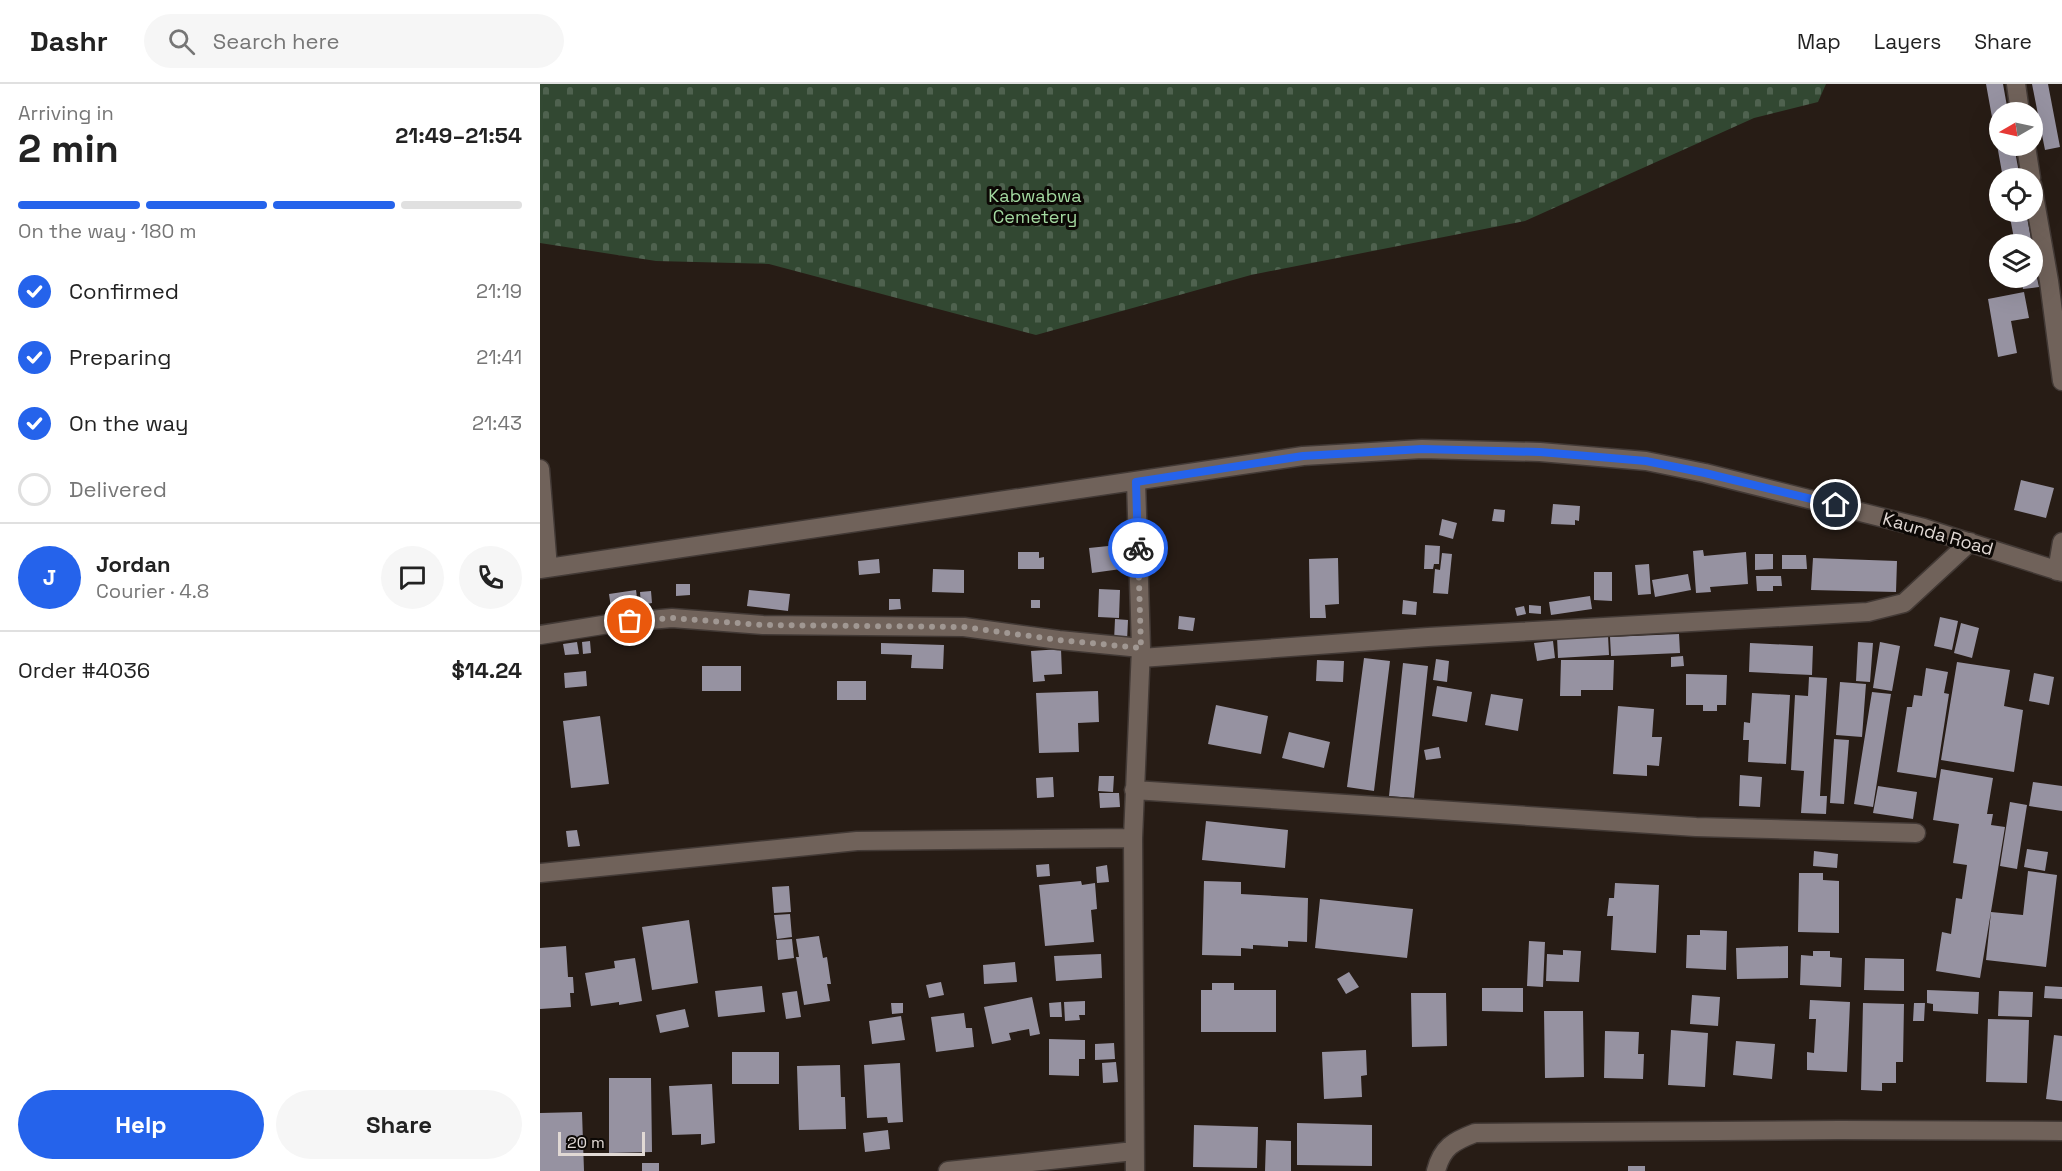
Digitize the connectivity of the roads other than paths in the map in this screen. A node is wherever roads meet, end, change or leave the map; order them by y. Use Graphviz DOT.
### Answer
graph roads {
  1 [pos="2016,84"];
  2 [pos="2019,102"];
  3 [pos="2039,222"];
  4 [pos="2062,381"];
  5 [pos="540,468"];
  6 [pos="1136,482"];
  7 [pos="1970,542"];
  8 [pos="2062,542"];
  9 [pos="544,568"];
  10 [pos="2059,572"];
  11 [pos="540,635"];
  12 [pos="1141,653"];
  13 [pos="1134,790"];
  14 [pos="1916,833"];
  15 [pos="1133,838"];
  16 [pos="540,873"];
  17 [pos="2062,1131"];
  18 [pos="1134,1151"];
  19 [pos="948,1171"];
  20 [pos="1135,1171"];
  21 [pos="1436,1171"];
  1 -- 2 [label="street"];
  3 -- 4 [label="street"];
  5 -- 9 [label="street"];
  6 -- 7 [label="street, Kaunda Road"];
  6 -- 9 [label="street, Kaunda Road"];
  6 -- 12 [label="street"];
  7 -- 10 [label="street, Kaunda Road"];
  7 -- 12 [label="street"];
  8 -- 10 [label="street"];
  11 -- 12 [label="street"];
  12 -- 13 [label="street"];
  13 -- 14 [label="street"];
  13 -- 15 [label="street"];
  15 -- 16 [label="street"];
  15 -- 18 [label="street"];
  17 -- 21 [label="street"];
  18 -- 19 [label="street"];
  18 -- 20 [label="street"];
}
